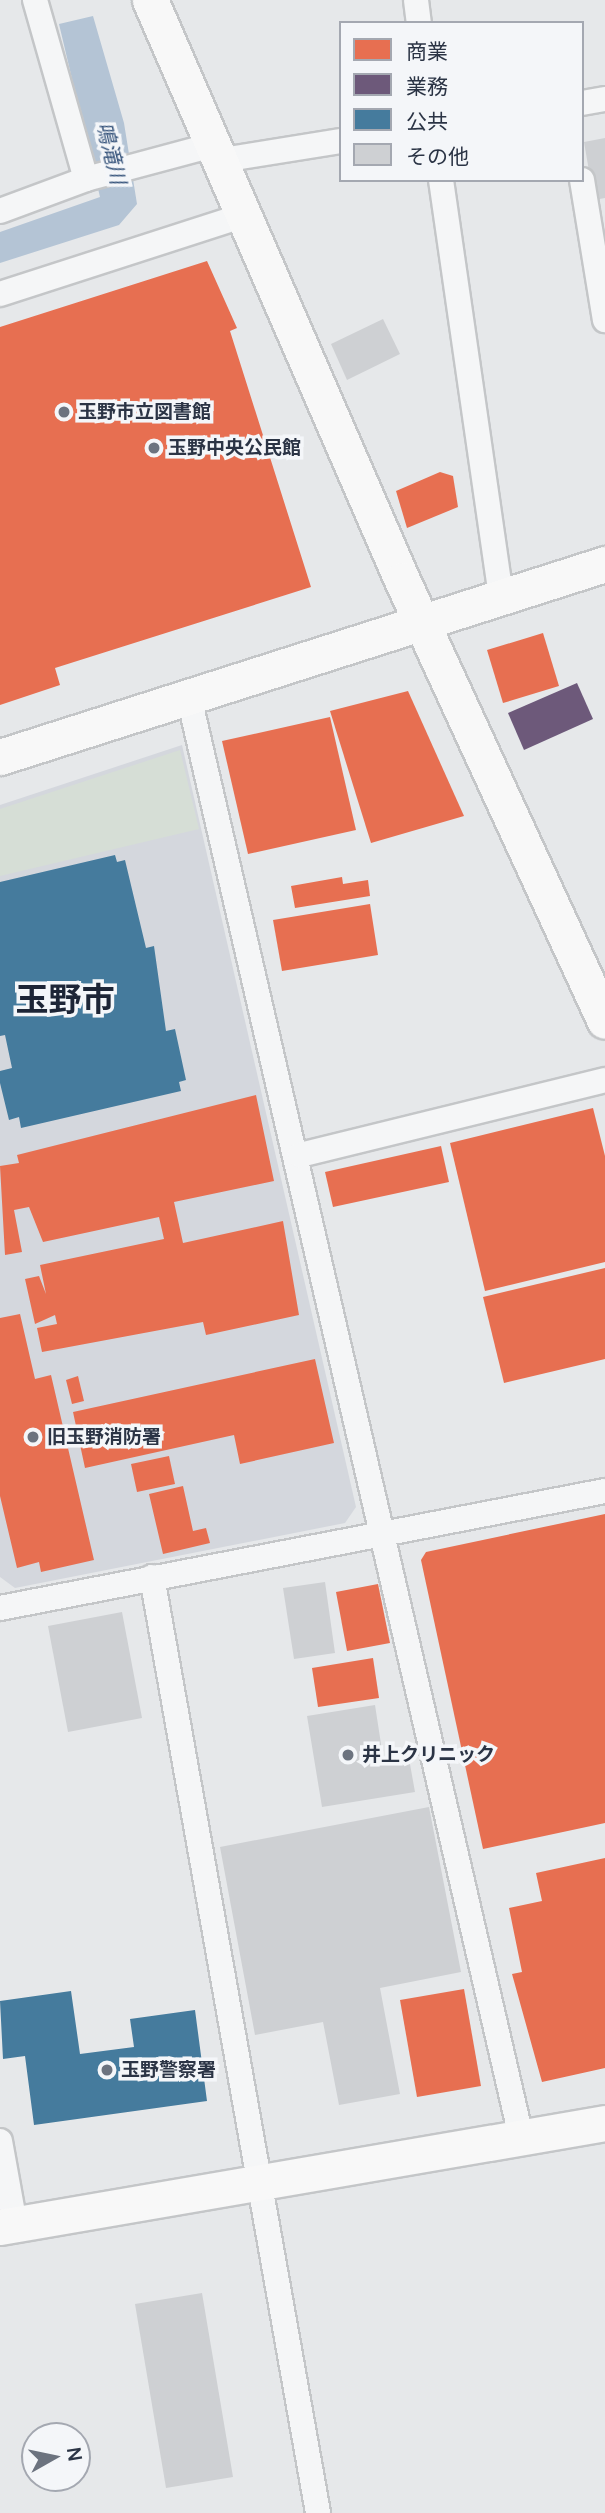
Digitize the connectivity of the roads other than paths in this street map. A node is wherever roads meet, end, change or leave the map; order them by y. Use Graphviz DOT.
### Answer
graph roads {
  1 [pos="35,0"];
  2 [pos="150,0"];
  3 [pos="416,0"];
  4 [pos="419,21"];
  5 [pos="605,99"];
  6 [pos="584,103"];
  7 [pos="339,141"];
  8 [pos="213,154"];
  9 [pos="91,178"];
  10 [pos="441,182"];
  11 [pos="582,182"];
  12 [pos="0,211"];
  13 [pos="241,216"];
  14 [pos="0,294"];
  15 [pos="605,320"];
  16 [pos="605,564"];
  17 [pos="501,596"];
  18 [pos="421,621"];
  19 [pos="188,693"];
  20 [pos="0,757"];
  21 [pos="605,1021"];
  22 [pos="605,1080"];
  23 [pos="300,1156"];
  24 [pos="605,1491"];
  25 [pos="383,1532"];
  26 [pos="152,1577"];
  27 [pos="0,1608"];
  28 [pos="605,2123"];
  29 [pos="522,2137"];
  30 [pos="0,2141"];
  31 [pos="261,2182"];
  32 [pos="7,2226"];
  33 [pos="318,2513"];
  1 -- 9 [label="street"];
  2 -- 8 [label="street"];
  3 -- 4 [label="street"];
  5 -- 6 [label="street"];
  7 -- 8 [label="street"];
  8 -- 9 [label="street"];
  8 -- 13 [label="street"];
  9 -- 12 [label="street"];
  10 -- 17 [label="street"];
  11 -- 15 [label="street"];
  13 -- 14 [label="street"];
  13 -- 18 [label="street"];
  16 -- 17 [label="street"];
  17 -- 18 [label="street"];
  18 -- 19 [label="street"];
  18 -- 21 [label="street"];
  19 -- 20 [label="street"];
  19 -- 23 [label="street"];
  22 -- 23 [label="street"];
  23 -- 25 [label="street"];
  24 -- 25 [label="street"];
  25 -- 26 [label="street"];
  25 -- 29 [label="street"];
  26 -- 27 [label="street"];
  26 -- 31 [label="street"];
  28 -- 29 [label="street"];
  29 -- 31 [label="street"];
  30 -- 32 [label="street"];
  31 -- 32 [label="street"];
  31 -- 33 [label="street"];
}
